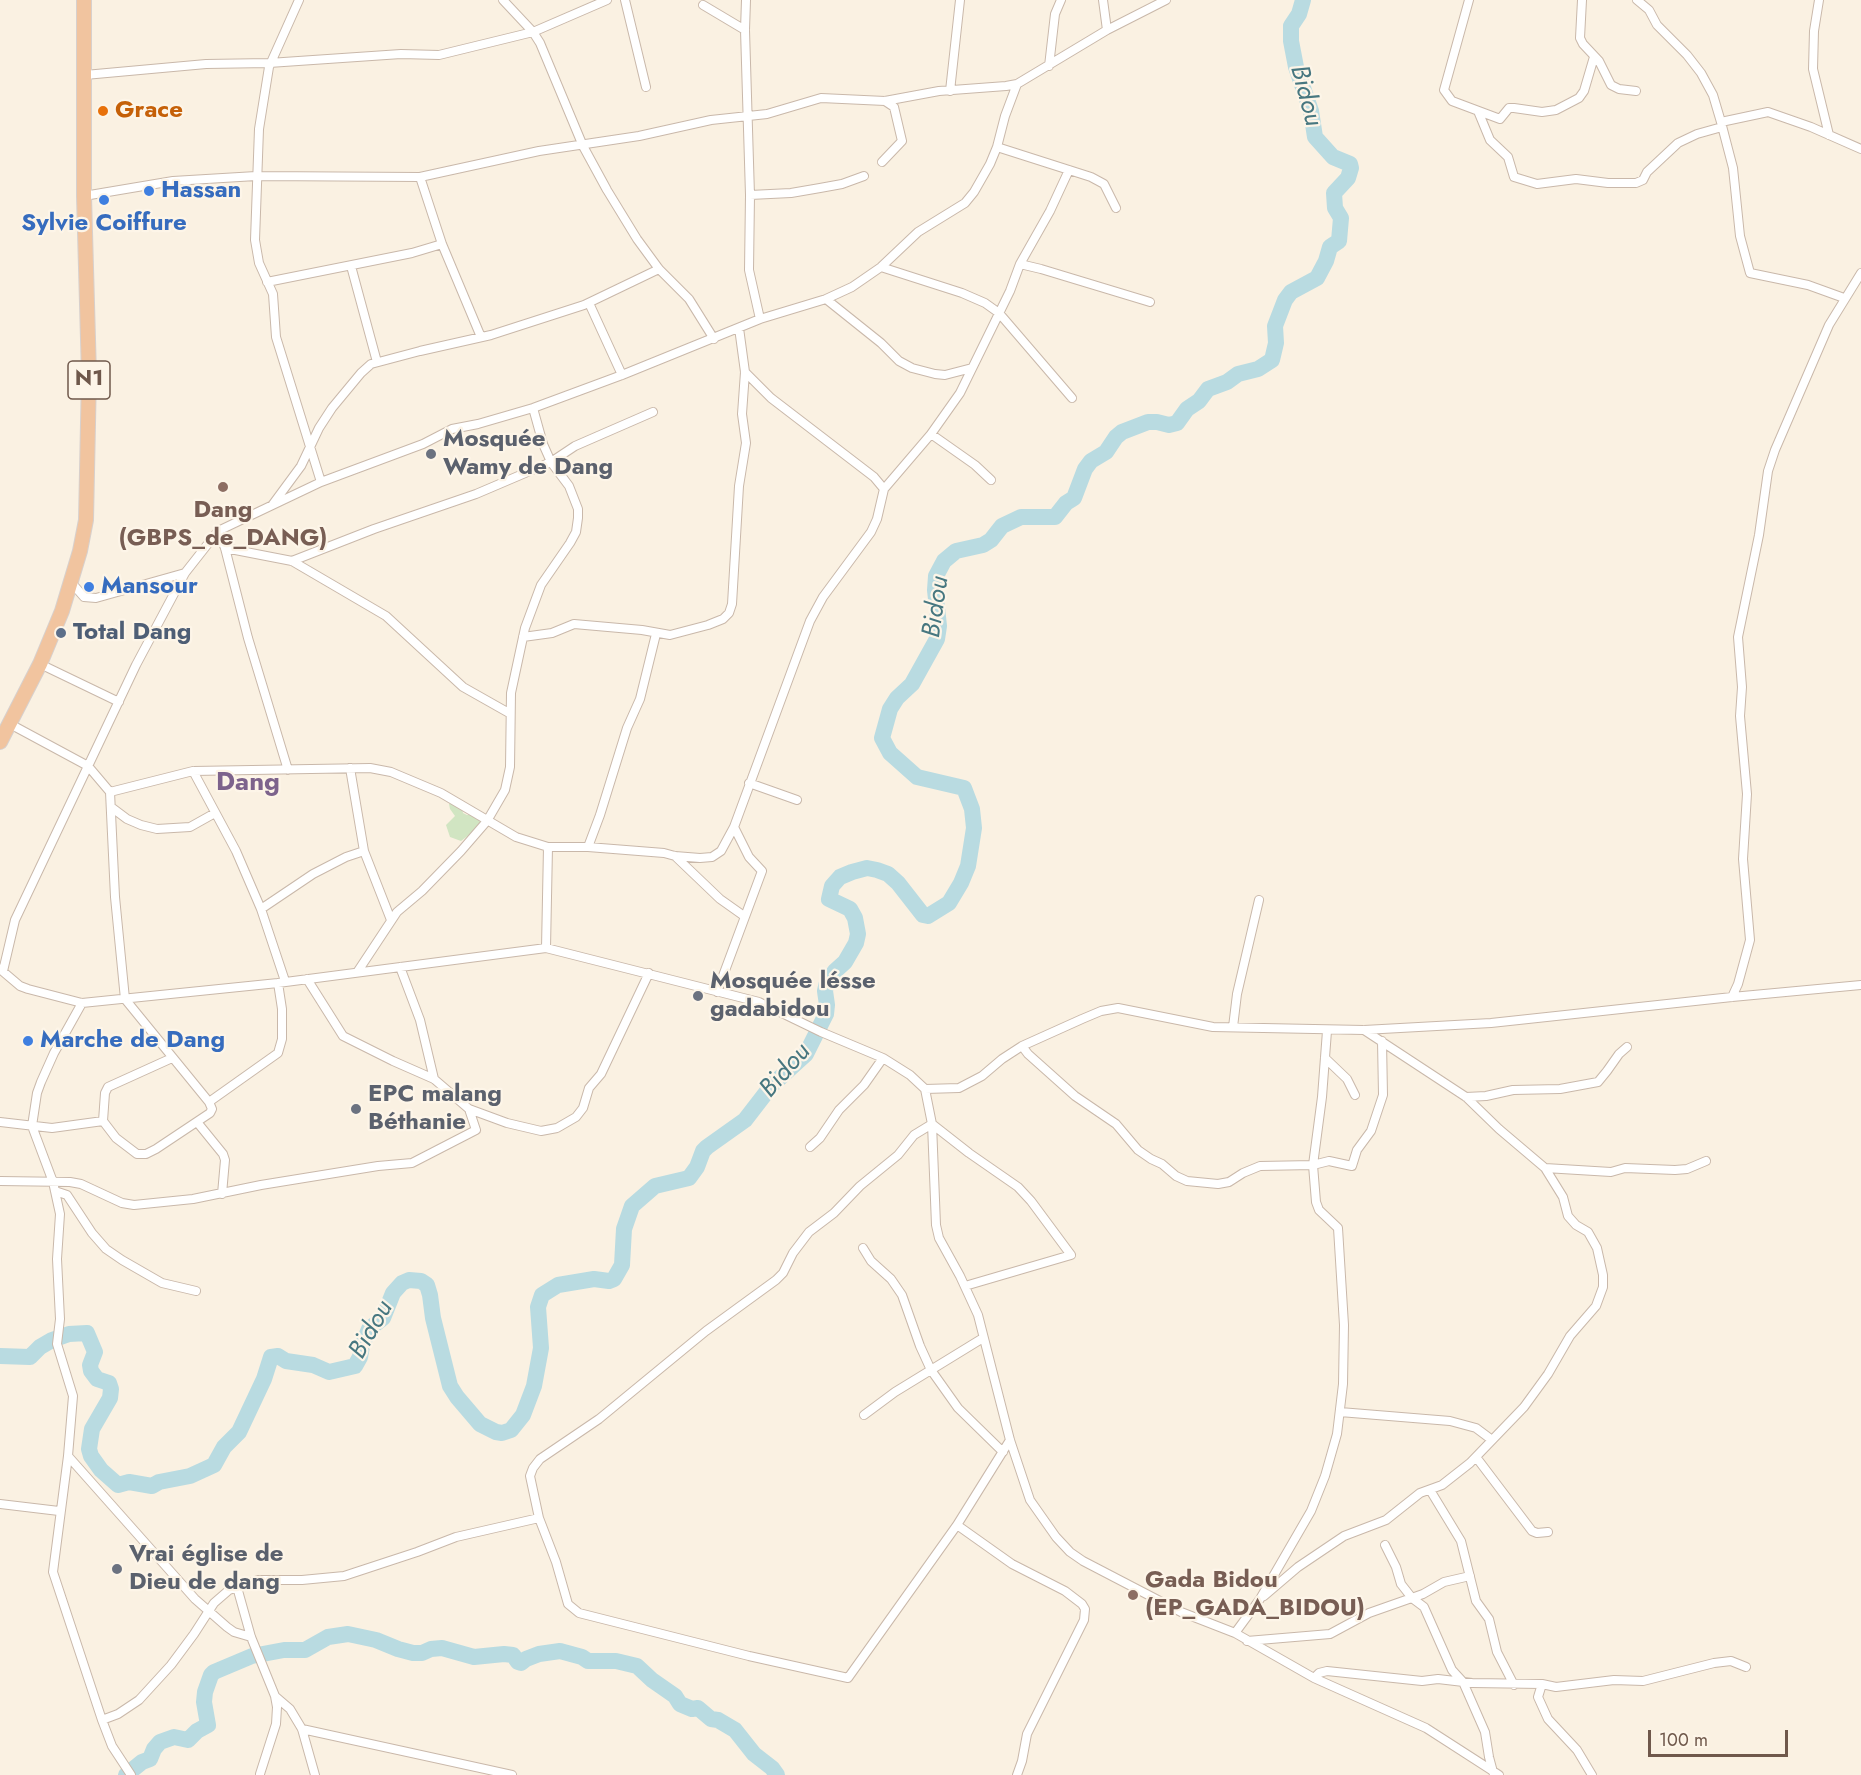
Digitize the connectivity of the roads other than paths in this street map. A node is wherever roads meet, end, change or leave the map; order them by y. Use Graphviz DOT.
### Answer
graph roads {
  1 [pos="84,0"];
  2 [pos="299,0"];
  3 [pos="503,0"];
  4 [pos="607,0"];
  5 [pos="626,0"];
  6 [pos="746,0"];
  7 [pos="960,0"];
  8 [pos="1061,0"];
  9 [pos="1103,0"];
  10 [pos="1166,0"];
  11 [pos="1469,0"];
  12 [pos="1582,0"];
  13 [pos="1636,0"];
  14 [pos="1819,0"];
  15 [pos="703,5"];
  16 [pos="745,30"];
  17 [pos="1107,30"];
  18 [pos="533,32"];
  19 [pos="1594,57"];
  20 [pos="269,63"];
  21 [pos="1049,66"];
  22 [pos="85,75"];
  23 [pos="1017,84"];
  24 [pos="646,87"];
  25 [pos="950,91"];
  26 [pos="1636,91"];
  27 [pos="885,101"];
  28 [pos="1478,111"];
  29 [pos="747,117"];
  30 [pos="1722,124"];
  31 [pos="1829,135"];
  32 [pos="584,146"];
  33 [pos="997,147"];
  34 [pos="1861,149"];
  35 [pos="882,162"];
  36 [pos="1069,170"];
  37 [pos="256,176"];
  38 [pos="864,176"];
  39 [pos="420,177"];
  40 [pos="750,195"];
  41 [pos="84,196"];
  42 [pos="1116,208"];
  43 [pos="442,244"];
  44 [pos="1020,264"];
  45 [pos="351,266"];
  46 [pos="881,267"];
  47 [pos="659,268"];
  48 [pos="1861,273"];
  49 [pos="267,282"];
  50 [pos="1844,298"];
  51 [pos="826,299"];
  52 [pos="1150,302"];
  53 [pos="589,303"];
  54 [pos="999,313"];
  55 [pos="760,319"];
  56 [pos="739,328"];
  57 [pos="482,337"];
  58 [pos="714,339"];
  59 [pos="377,362"];
  60 [pos="972,368"];
  61 [pos="745,372"];
  62 [pos="622,375"];
  63 [pos="1072,398"];
  64 [pos="533,408"];
  65 [pos="653,412"];
  66 [pos="931,434"];
  67 [pos="310,447"];
  68 [pos="550,462"];
  69 [pos="991,480"];
  70 [pos="321,482"];
  71 [pos="884,489"];
  72 [pos="271,507"];
  73 [pos="218,531"];
  74 [pos="225,548"];
  75 [pos="292,561"];
  76 [pos="185,573"];
  77 [pos="70,581"];
  78 [pos="656,634"];
  79 [pos="523,638"];
  80 [pos="40,664"];
  81 [pos="119,702"];
  82 [pos="509,713"];
  83 [pos="10,724"];
  84 [pos="0,742"];
  85 [pos="88,766"];
  86 [pos="350,768"];
  87 [pos="288,770"];
  88 [pos="193,771"];
  89 [pos="749,783"];
  90 [pos="110,792"];
  91 [pos="797,800"];
  92 [pos="111,807"];
  93 [pos="215,813"];
  94 [pos="488,821"];
  95 [pos="734,828"];
  96 [pos="548,847"];
  97 [pos="588,847"];
  98 [pos="364,851"];
  99 [pos="675,856"];
  100 [pos="1259,900"];
  101 [pos="261,909"];
  102 [pos="744,916"];
  103 [pos="391,920"];
  104 [pos="546,948"];
  105 [pos="400,967"];
  106 [pos="1,970"];
  107 [pos="358,971"];
  108 [pos="649,973"];
  109 [pos="307,979"];
  110 [pos="281,982"];
  111 [pos="1861,985"];
  112 [pos="717,992"];
  113 [pos="1732,997"];
  114 [pos="125,999"];
  115 [pos="82,1003"];
  116 [pos="1233,1027"];
  117 [pos="1364,1030"];
  118 [pos="1327,1031"];
  119 [pos="1382,1041"];
  120 [pos="1022,1046"];
  121 [pos="1627,1047"];
  122 [pos="172,1058"];
  123 [pos="884,1058"];
  124 [pos="1325,1058"];
  125 [pos="434,1079"];
  126 [pos="925,1089"];
  127 [pos="1355,1095"];
  128 [pos="1466,1097"];
  129 [pos="209,1102"];
  130 [pos="469,1109"];
  131 [pos="103,1121"];
  132 [pos="0,1122"];
  133 [pos="197,1122"];
  134 [pos="932,1124"];
  135 [pos="32,1126"];
  136 [pos="810,1147"];
  137 [pos="1706,1161"];
  138 [pos="1313,1165"];
  139 [pos="1545,1168"];
  140 [pos="0,1181"];
  141 [pos="54,1186"];
  142 [pos="222,1194"];
  143 [pos="863,1248"];
  144 [pos="965,1286"];
  145 [pos="196,1291"];
  146 [pos="983,1338"];
  147 [pos="932,1370"];
  148 [pos="1340,1412"];
  149 [pos="864,1415"];
  150 [pos="1010,1440"];
  151 [pos="1492,1440"];
  152 [pos="1003,1452"];
  153 [pos="68,1456"];
  154 [pos="1476,1457"];
  155 [pos="1430,1490"];
  156 [pos="0,1504"];
  157 [pos="59,1510"];
  158 [pos="539,1518"];
  159 [pos="957,1525"];
  160 [pos="1548,1532"];
  161 [pos="1385,1545"];
  162 [pos="1470,1576"];
  163 [pos="237,1587"];
  164 [pos="1412,1598"];
  165 [pos="1260,1599"];
  166 [pos="207,1610"];
  167 [pos="1235,1633"];
  168 [pos="251,1637"];
  169 [pos="1247,1641"];
  170 [pos="1746,1667"];
  171 [pos="1314,1678"];
  172 [pos="1463,1682"];
  173 [pos="1514,1684"];
  174 [pos="1542,1684"];
  175 [pos="275,1696"];
  176 [pos="102,1720"];
  177 [pos="302,1729"];
  178 [pos="129,1772"];
  179 [pos="260,1774"];
  180 [pos="1495,1774"];
  181 [pos="315,1775"];
  182 [pos="512,1775"];
  183 [pos="1017,1775"];
  184 [pos="1592,1775"];
  1 -- 22 [label="highway, N1"];
  2 -- 20 [label="street"];
  3 -- 18 [label="street"];
  4 -- 18 [label="street"];
  5 -- 24 [label="street"];
  6 -- 16 [label="street"];
  7 -- 25 [label="street"];
  8 -- 21 [label="street"];
  9 -- 17 [label="street"];
  10 -- 17 [label="street"];
  11 -- 28 [label="street"];
  12 -- 19 [label="street"];
  13 -- 30 [label="street"];
  14 -- 31 [label="street"];
  15 -- 16 [label="street"];
  16 -- 29 [label="street"];
  17 -- 21 [label="street"];
  18 -- 20 [label="street"];
  18 -- 32 [label="street"];
  19 -- 26 [label="street"];
  19 -- 28 [label="street"];
  20 -- 22 [label="street"];
  20 -- 37 [label="street"];
  21 -- 23 [label="street"];
  22 -- 41 [label="highway, N1"];
  23 -- 25 [label="street"];
  23 -- 33 [label="street"];
  25 -- 27 [label="street"];
  27 -- 29 [label="street"];
  27 -- 35 [label="street"];
  28 -- 30 [label="street"];
  29 -- 32 [label="street"];
  29 -- 40 [label="street"];
  30 -- 31 [label="street"];
  30 -- 50 [label="street"];
  31 -- 34 [label="street"];
  32 -- 39 [label="street"];
  32 -- 47 [label="street"];
  33 -- 36 [label="street"];
  33 -- 46 [label="street"];
  36 -- 42 [label="street"];
  36 -- 44 [label="street"];
  37 -- 39 [label="street"];
  37 -- 41 [label="street"];
  37 -- 49 [label="street"];
  38 -- 40 [label="street"];
  39 -- 43 [label="street"];
  40 -- 55 [label="street"];
  41 -- 77 [label="highway, N1"];
  43 -- 45 [label="street"];
  43 -- 57 [label="street"];
  44 -- 52 [label="street"];
  44 -- 54 [label="street"];
  45 -- 49 [label="street"];
  45 -- 59 [label="street"];
  46 -- 51 [label="street"];
  46 -- 54 [label="street"];
  47 -- 53 [label="street"];
  47 -- 58 [label="street"];
  48 -- 50 [label="street"];
  49 -- 67 [label="street"];
  50 -- 113 [label="street"];
  51 -- 55 [label="street"];
  51 -- 60 [label="street"];
  53 -- 57 [label="street"];
  53 -- 62 [label="street"];
  54 -- 60 [label="street"];
  54 -- 63 [label="street"];
  55 -- 56 [label="street"];
  56 -- 58 [label="street"];
  56 -- 61 [label="street"];
  57 -- 59 [label="street"];
  58 -- 62 [label="street"];
  59 -- 67 [label="street"];
  60 -- 66 [label="street"];
  61 -- 71 [label="street"];
  61 -- 78 [label="street"];
  62 -- 64 [label="street"];
  64 -- 68 [label="street"];
  64 -- 70 [label="street"];
  65 -- 68 [label="street"];
  66 -- 69 [label="street"];
  66 -- 71 [label="street"];
  67 -- 70 [label="street"];
  67 -- 72 [label="street"];
  68 -- 75 [label="street"];
  68 -- 79 [label="street"];
  70 -- 72 [label="street"];
  71 -- 89 [label="street"];
  72 -- 73 [label="street"];
  73 -- 74 [label="street"];
  73 -- 76 [label="street"];
  74 -- 75 [label="street"];
  74 -- 87 [label="street"];
  75 -- 82 [label="street"];
  76 -- 77 [label="street"];
  76 -- 81 [label="street"];
  77 -- 80 [label="highway, N1"];
  78 -- 79 [label="street"];
  78 -- 97 [label="street"];
  79 -- 82 [label="street"];
  80 -- 81 [label="street"];
  80 -- 83 [label="highway, N1"];
  81 -- 85 [label="street"];
  82 -- 94 [label="street"];
  83 -- 84 [label="highway, N1"];
  83 -- 85 [label="street"];
  85 -- 90 [label="street"];
  85 -- 106 [label="street"];
  86 -- 87 [label="street"];
  86 -- 94 [label="street"];
  86 -- 98 [label="street"];
  87 -- 88 [label="street"];
  88 -- 90 [label="street"];
  88 -- 93 [label="street"];
  89 -- 91 [label="street"];
  89 -- 95 [label="street"];
  90 -- 92 [label="street"];
  92 -- 93 [label="street"];
  92 -- 114 [label="street"];
  93 -- 101 [label="street"];
  94 -- 96 [label="street"];
  94 -- 103 [label="street"];
  95 -- 99 [label="street"];
  95 -- 102 [label="street"];
  96 -- 97 [label="street"];
  96 -- 104 [label="street"];
  97 -- 99 [label="street"];
  98 -- 101 [label="street"];
  98 -- 103 [label="street"];
  99 -- 102 [label="street"];
  100 -- 116 [label="street"];
  101 -- 110 [label="street"];
  102 -- 112 [label="street"];
  103 -- 107 [label="street"];
  104 -- 105 [label="street"];
  104 -- 108 [label="street"];
  105 -- 107 [label="street"];
  105 -- 125 [label="street"];
  106 -- 115 [label="street"];
  107 -- 109 [label="street"];
  108 -- 112 [label="street"];
  108 -- 130 [label="street"];
  109 -- 110 [label="street"];
  109 -- 125 [label="street"];
  110 -- 114 [label="street"];
  110 -- 129 [label="street"];
  111 -- 113 [label="street"];
  112 -- 123 [label="street"];
  113 -- 117 [label="street"];
  114 -- 115 [label="street"];
  114 -- 122 [label="street"];
  115 -- 135 [label="street"];
  116 -- 118 [label="street"];
  116 -- 120 [label="street"];
  117 -- 118 [label="street"];
  117 -- 119 [label="street"];
  118 -- 124 [label="street"];
  119 -- 128 [label="street"];
  119 -- 138 [label="street"];
  120 -- 126 [label="street"];
  120 -- 138 [label="street"];
  121 -- 128 [label="street"];
  122 -- 129 [label="street"];
  122 -- 131 [label="street"];
  123 -- 126 [label="street"];
  123 -- 136 [label="street"];
  124 -- 127 [label="street"];
  124 -- 138 [label="street"];
  125 -- 130 [label="street"];
  126 -- 134 [label="street"];
  128 -- 139 [label="street"];
  129 -- 133 [label="street"];
  130 -- 142 [label="street"];
  131 -- 133 [label="street"];
  131 -- 135 [label="street"];
  132 -- 135 [label="street"];
  133 -- 142 [label="street"];
  134 -- 144 [label="street"];
  134 -- 144 [label="street"];
  134 -- 158 [label="street"];
  135 -- 141 [label="street"];
  137 -- 139 [label="street"];
  138 -- 148 [label="street"];
  139 -- 151 [label="street"];
  140 -- 141 [label="street"];
  141 -- 142 [label="street"];
  141 -- 145 [label="street"];
  141 -- 153 [label="street"];
  143 -- 147 [label="street"];
  144 -- 146 [label="street"];
  146 -- 147 [label="street"];
  146 -- 150 [label="street"];
  147 -- 149 [label="street"];
  147 -- 152 [label="street"];
  148 -- 151 [label="street"];
  148 -- 165 [label="street"];
  150 -- 152 [label="street"];
  150 -- 167 [label="street"];
  151 -- 154 [label="street"];
  152 -- 159 [label="street"];
  153 -- 157 [label="street"];
  153 -- 166 [label="street"];
  154 -- 155 [label="street"];
  154 -- 160 [label="street"];
  155 -- 162 [label="street"];
  155 -- 165 [label="street"];
  156 -- 157 [label="street"];
  157 -- 176 [label="street"];
  158 -- 159 [label="street"];
  158 -- 163 [label="street"];
  159 -- 183 [label="street"];
  161 -- 164 [label="street"];
  162 -- 164 [label="street"];
  162 -- 173 [label="street"];
  163 -- 166 [label="street"];
  163 -- 168 [label="street"];
  164 -- 169 [label="street"];
  164 -- 172 [label="street"];
  165 -- 167 [label="street"];
  166 -- 168 [label="street"];
  166 -- 176 [label="street"];
  167 -- 169 [label="street"];
  168 -- 175 [label="street"];
  169 -- 171 [label="street"];
  170 -- 174 [label="street"];
  171 -- 172 [label="street"];
  171 -- 180 [label="street"];
  172 -- 173 [label="street"];
  172 -- 180 [label="street"];
  173 -- 174 [label="street"];
  174 -- 184 [label="street"];
  175 -- 177 [label="street"];
  175 -- 179 [label="street"];
  176 -- 178 [label="street"];
  177 -- 181 [label="street"];
  177 -- 182 [label="street"];
}
